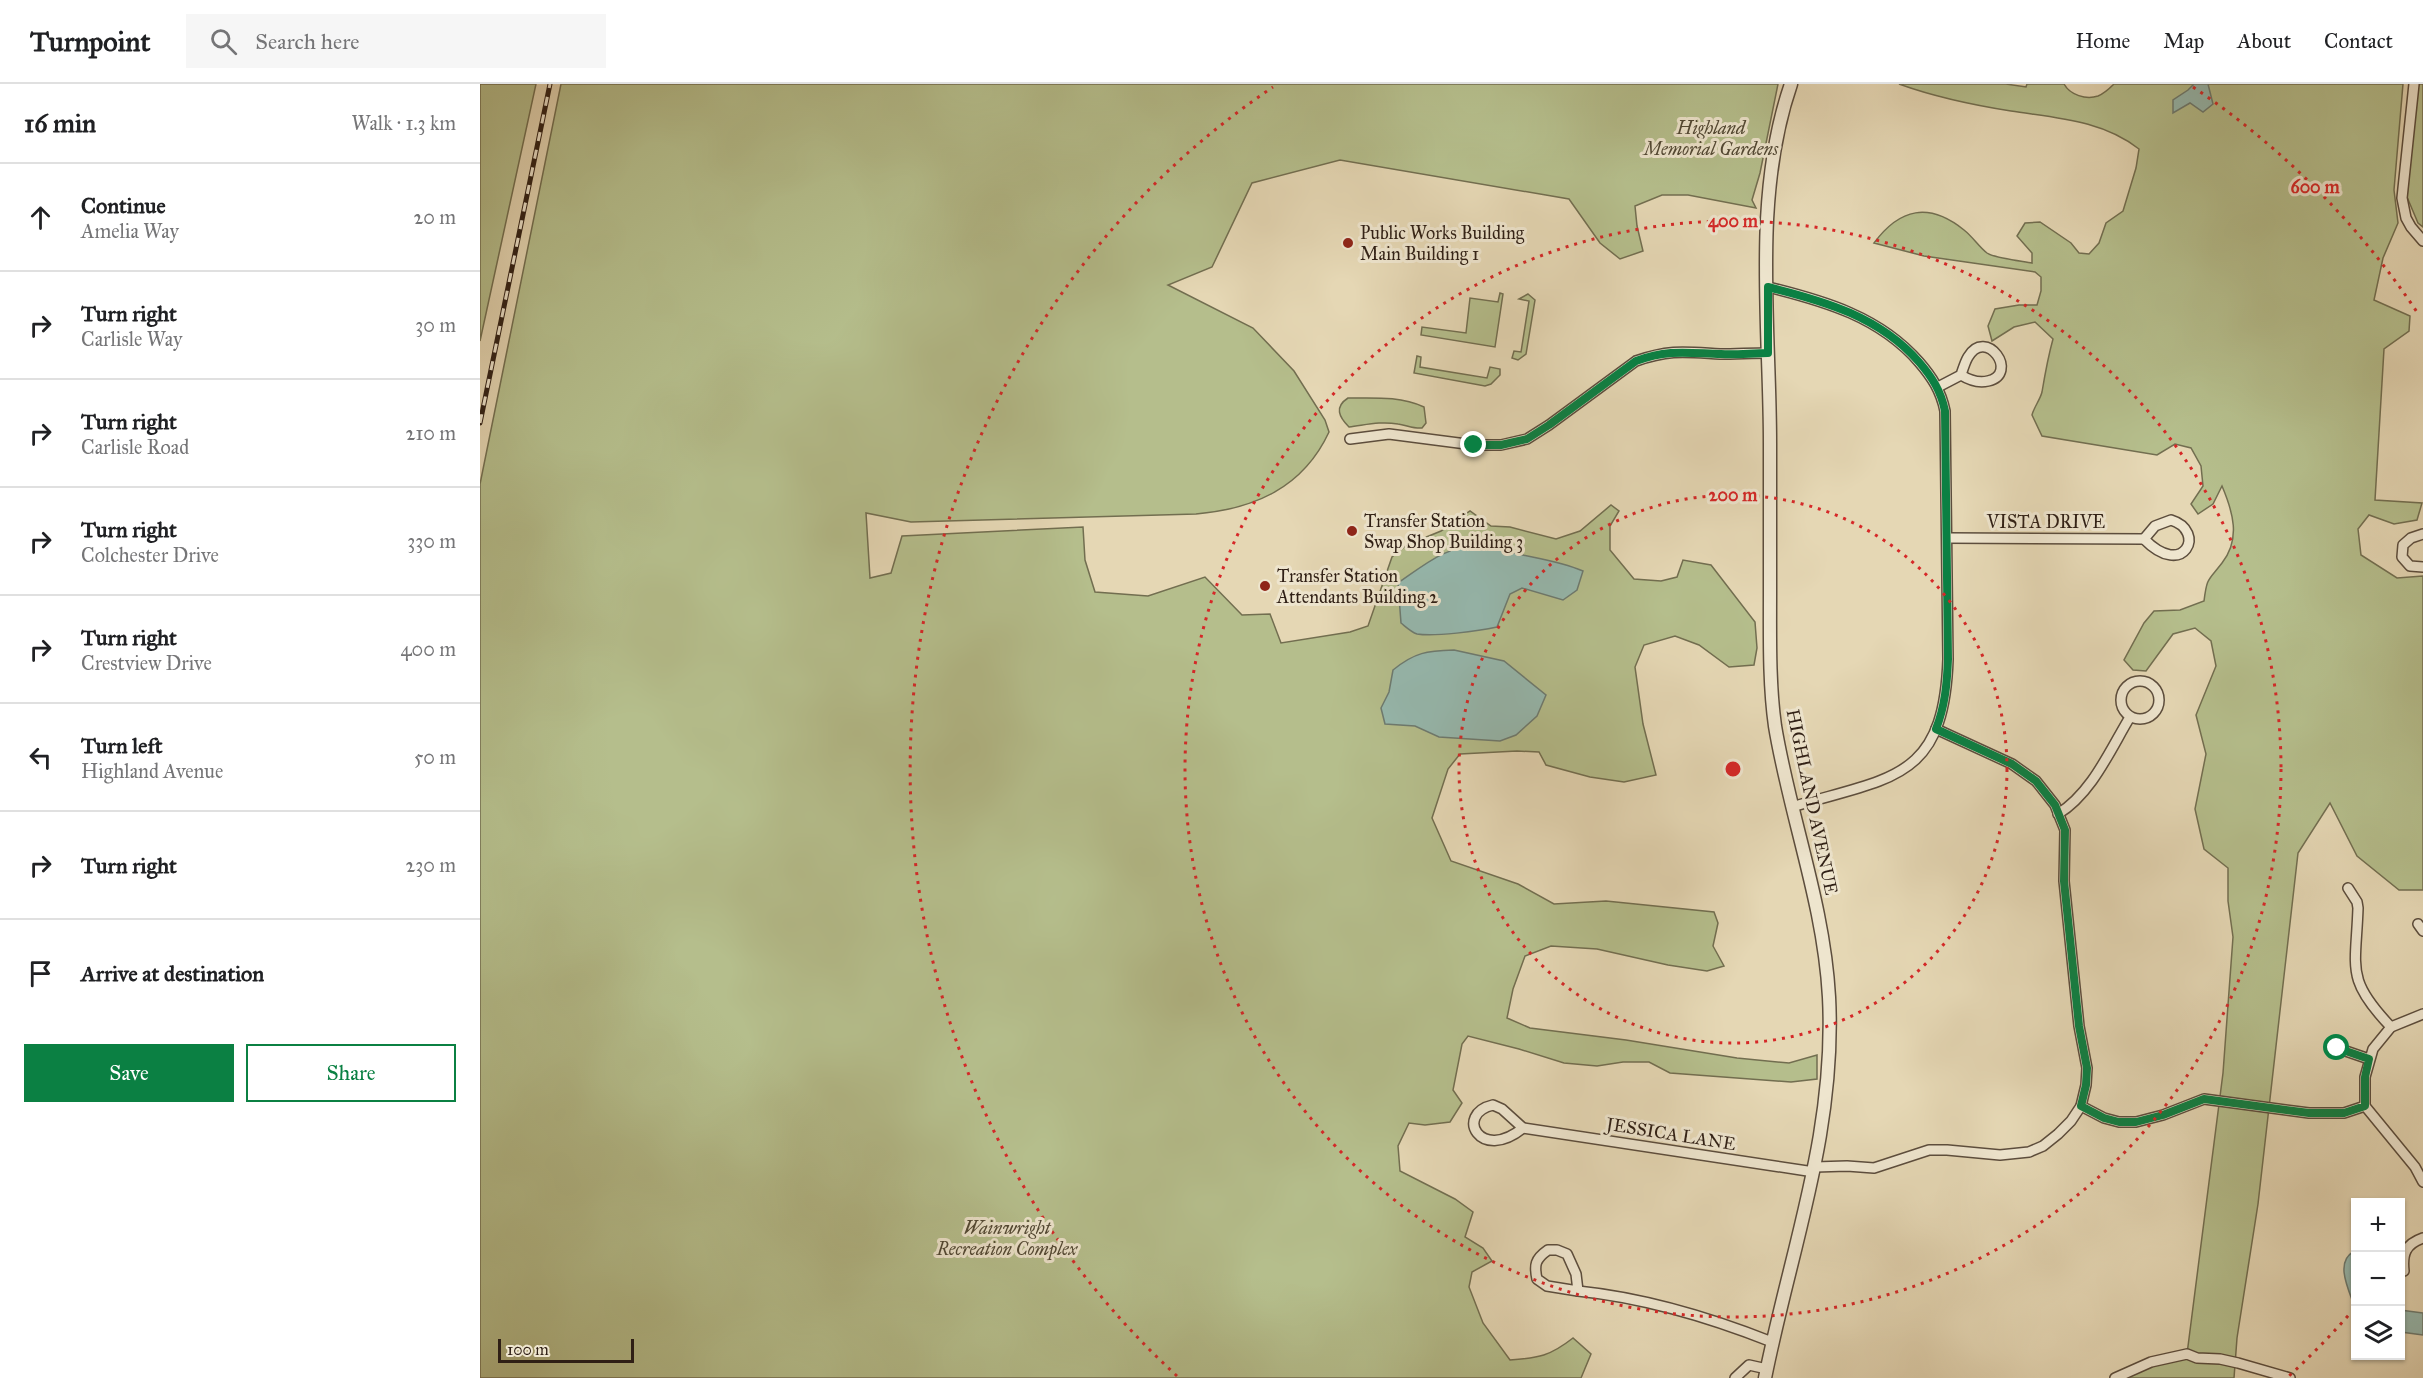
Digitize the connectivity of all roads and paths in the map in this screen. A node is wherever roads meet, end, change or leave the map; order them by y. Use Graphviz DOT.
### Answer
graph roads {
  1 [pos="1791,84"];
  2 [pos="2414,84"];
  3 [pos="2423,241"];
  4 [pos="1768,287"];
  5 [pos="1768,353"];
  6 [pos="1961,375"];
  7 [pos="1938,387"];
  8 [pos="1350,439"];
  9 [pos="2423,534"];
  10 [pos="1948,538"];
  11 [pos="2144,538"];
  12 [pos="2423,567"];
  13 [pos="2130,717"];
  14 [pos="1936,729"];
  15 [pos="1792,807"];
  16 [pos="2058,814"];
  17 [pos="2348,888"];
  18 [pos="2423,1014"];
  19 [pos="2391,1027"];
  20 [pos="2337,1048"];
  21 [pos="2369,1059"];
  22 [pos="2081,1106"];
  23 [pos="2365,1106"];
  24 [pos="1523,1128"];
  25 [pos="1815,1170"];
  26 [pos="2423,1182"];
  27 [pos="2423,1238"];
  28 [pos="2404,1252"];
  29 [pos="1578,1291"];
  30 [pos="1772,1342"];
  31 [pos="1766,1374"];
  32 [pos="1735,1378"];
  33 [pos="2115,1378"];
  34 [pos="2290,1378"];
  1 -- 4 [label="street, HIGHLAND AVENUE"];
  2 -- 3 [label="street"];
  4 -- 5 [label="street, HIGHLAND AVENUE"];
  4 -- 7 [label="street"];
  5 -- 8 [label="street"];
  5 -- 15 [label="street, HIGHLAND AVENUE"];
  6 -- 6 [label="street"];
  6 -- 7 [label="street"];
  7 -- 10 [label="street"];
  9 -- 12 [label="street"];
  10 -- 11 [label="street, VISTA DRIVE"];
  10 -- 14 [label="street"];
  11 -- 11 [label="street"];
  13 -- 13 [label="street"];
  13 -- 16 [label="street"];
  14 -- 15 [label="street"];
  14 -- 16 [label="street"];
  15 -- 25 [label="street, HIGHLAND AVENUE"];
  16 -- 22 [label="street"];
  17 -- 19 [label="street"];
  18 -- 19 [label="street"];
  19 -- 21 [label="street"];
  20 -- 21 [label="street"];
  21 -- 23 [label="street"];
  22 -- 23 [label="street"];
  22 -- 25 [label="street, JESSICA LANE"];
  23 -- 26 [label="street"];
  24 -- 24 [label="street"];
  24 -- 25 [label="street, JESSICA LANE"];
  25 -- 30 [label="street, HIGHLAND AVENUE"];
  27 -- 28 [label="street"];
  29 -- 29 [label="street"];
  29 -- 30 [label="street"];
  30 -- 31 [label="street, HIGHLAND AVENUE"];
  31 -- 32 [label="street"];
  33 -- 34 [label="street"];
}
